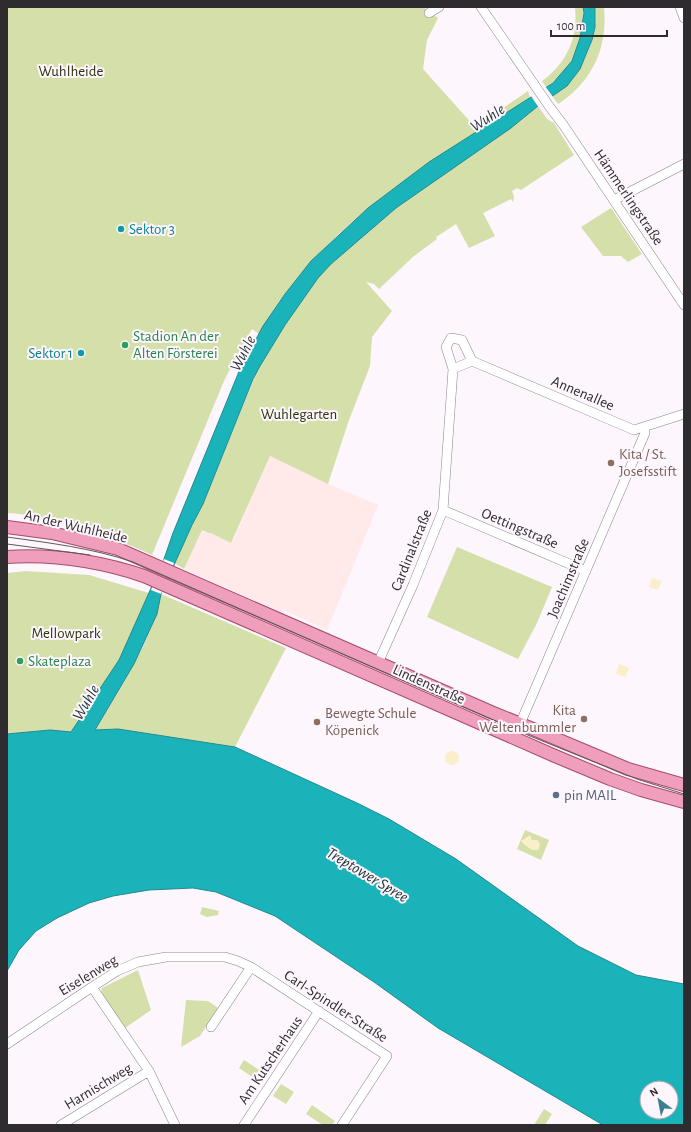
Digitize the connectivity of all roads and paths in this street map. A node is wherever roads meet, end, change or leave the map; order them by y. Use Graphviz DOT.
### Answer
graph roads {
  1 [pos="439,7"];
  2 [pos="481,7"];
  3 [pos="680,7"];
  4 [pos="429,13"];
  5 [pos="684,18"];
  6 [pos="684,164"];
  7 [pos="614,200"];
  8 [pos="684,304"];
  9 [pos="472,361"];
  10 [pos="453,370"];
  11 [pos="684,414"];
  12 [pos="644,428"];
  13 [pos="443,510"];
  14 [pos="7,527"];
  15 [pos="7,556"];
  16 [pos="166,569"];
  17 [pos="586,571"];
  18 [pos="160,583"];
  19 [pos="378,663"];
  20 [pos="521,724"];
  21 [pos="514,738"];
  22 [pos="684,785"];
  23 [pos="684,802"];
  24 [pos="194,956"];
  25 [pos="251,967"];
  26 [pos="92,987"];
  27 [pos="319,1011"];
  28 [pos="211,1027"];
  29 [pos="7,1044"];
  30 [pos="149,1071"];
  31 [pos="61,1125"];
  32 [pos="175,1125"];
  33 [pos="244,1125"];
  34 [pos="342,1125"];
  1 -- 4 [label="street"];
  2 -- 7 [label="street, Hämmerlingstraße"];
  3 -- 5 [label="street"];
  6 -- 7 [label="street"];
  7 -- 8 [label="street, Hämmerlingstraße"];
  9 -- 10 [label="street"];
  9 -- 10 [label="street"];
  9 -- 12 [label="street, Annenallee"];
  10 -- 13 [label="street, Cardinalstraße"];
  11 -- 12 [label="street, Annenallee"];
  12 -- 17 [label="street, Joachimstraße"];
  13 -- 17 [label="street, Oettingstraße"];
  13 -- 19 [label="street, Cardinalstraße"];
  14 -- 16 [label="main road, An der Wuhlheide"];
  15 -- 18 [label="main road, An der Wuhlheide"];
  16 -- 19 [label="main road, Lindenstraße"];
  17 -- 20 [label="street, Joachimstraße"];
  18 -- 21 [label="main road, Lindenstraße"];
  19 -- 20 [label="main road, Lindenstraße"];
  20 -- 21 [label="street, Joachimstraße"];
  20 -- 22 [label="main road, Lindenstraße"];
  21 -- 23 [label="main road, Lindenstraße"];
  24 -- 25 [label="street, Carl-Spindler-Straße"];
  24 -- 26 [label="street, Eiselenweg"];
  25 -- 27 [label="street, Carl-Spindler-Straße"];
  25 -- 28 [label="street"];
  26 -- 29 [label="street, Eiselenweg"];
  26 -- 30 [label="street"];
  27 -- 33 [label="street, Am Kutscherhaus"];
  27 -- 34 [label="street, Carl-Spindler-Straße"];
  30 -- 31 [label="street, Harnischweg"];
  30 -- 32 [label="street"];
}
